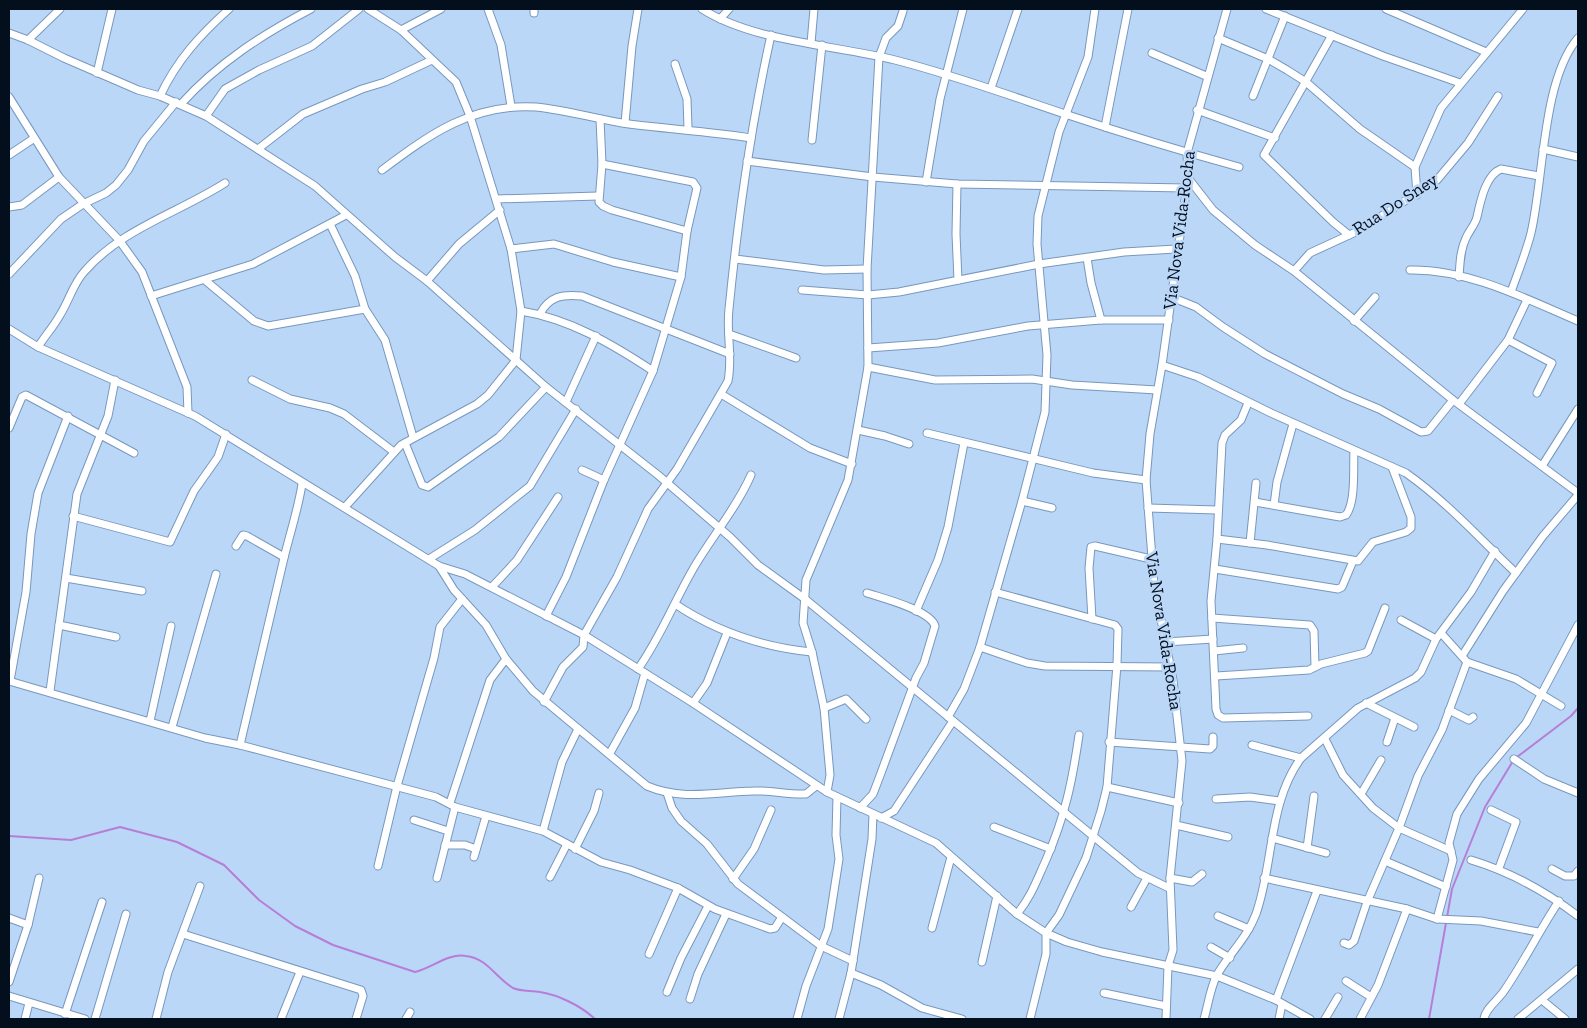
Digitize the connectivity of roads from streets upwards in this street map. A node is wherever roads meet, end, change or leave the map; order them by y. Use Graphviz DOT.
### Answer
graph roads {
  1 [pos="60,9"];
  2 [pos="112,9"];
  3 [pos="229,9"];
  4 [pos="312,9"];
  5 [pos="359,9"];
  6 [pos="368,9"];
  7 [pos="441,9"];
  8 [pos="488,9"];
  9 [pos="638,9"];
  10 [pos="702,9"];
  11 [pos="729,9"];
  12 [pos="814,9"];
  13 [pos="963,9"];
  14 [pos="1018,9"];
  15 [pos="1095,9"];
  16 [pos="1128,9"];
  17 [pos="1227,9"];
  18 [pos="1266,9"];
  19 [pos="1386,9"];
  20 [pos="1523,9"];
  21 [pos="903,11"];
  22 [pos="1285,16"];
  23 [pos="720,19"];
  24 [pos="401,30"];
  25 [pos="9,33"];
  26 [pos="1332,35"];
  27 [pos="771,36"];
  28 [pos="1218,38"];
  29 [pos="1578,38"];
  30 [pos="28,40"];
  31 [pos="810,43"];
  32 [pos="822,45"];
  33 [pos="1486,52"];
  34 [pos="1152,53"];
  35 [pos="879,57"];
  36 [pos="1268,59"];
  37 [pos="432,60"];
  38 [pos="675,64"];
  39 [pos="97,73"];
  40 [pos="947,76"];
  41 [pos="1206,76"];
  42 [pos="1306,82"];
  43 [pos="1460,83"];
  44 [pos="992,88"];
  45 [pos="160,96"];
  46 [pos="1253,96"];
  47 [pos="1498,96"];
  48 [pos="9,97"];
  49 [pos="179,103"];
  50 [pos="510,106"];
  51 [pos="1197,110"];
  52 [pos="1067,114"];
  53 [pos="206,116"];
  54 [pos="470,116"];
  55 [pos="600,119"];
  56 [pos="625,123"];
  57 [pos="1105,127"];
  58 [pos="688,128"];
  59 [pos="750,138"];
  60 [pos="1275,138"];
  61 [pos="33,139"];
  62 [pos="812,140"];
  63 [pos="1543,148"];
  64 [pos="258,149"];
  65 [pos="1187,153"];
  66 [pos="9,155"];
  67 [pos="1578,156"];
  68 [pos="747,161"];
  69 [pos="602,164"];
  70 [pos="1238,167"];
  71 [pos="1415,167"];
  72 [pos="382,170"];
  73 [pos="59,176"];
  74 [pos="1539,176"];
  75 [pos="873,177"];
  76 [pos="1188,178"];
  77 [pos="926,182"];
  78 [pos="225,183"];
  79 [pos="957,184"];
  80 [pos="1045,186"];
  81 [pos="1186,188"];
  82 [pos="1416,195"];
  83 [pos="598,196"];
  84 [pos="496,199"];
  85 [pos="83,204"];
  86 [pos="9,207"];
  87 [pos="500,210"];
  88 [pos="346,215"];
  89 [pos="330,224"];
  90 [pos="687,231"];
  91 [pos="1350,235"];
  92 [pos="120,240"];
  93 [pos="511,249"];
  94 [pos="1176,249"];
  95 [pos="1087,258"];
  96 [pos="735,260"];
  97 [pos="1039,264"];
  98 [pos="867,269"];
  99 [pos="1410,270"];
  100 [pos="1294,271"];
  101 [pos="9,274"];
  102 [pos="681,277"];
  103 [pos="1459,277"];
  104 [pos="958,280"];
  105 [pos="206,281"];
  106 [pos="426,281"];
  107 [pos="802,290"];
  108 [pos="1511,292"];
  109 [pos="151,296"];
  110 [pos="868,296"];
  111 [pos="1171,297"];
  112 [pos="1375,297"];
  113 [pos="1527,300"];
  114 [pos="365,309"];
  115 [pos="521,311"];
  116 [pos="540,314"];
  117 [pos="1101,320"];
  118 [pos="1169,320"];
  119 [pos="1354,321"];
  120 [pos="1578,321"];
  121 [pos="1045,325"];
  122 [pos="666,329"];
  123 [pos="9,330"];
  124 [pos="728,334"];
  125 [pos="596,336"];
  126 [pos="1508,340"];
  127 [pos="38,347"];
  128 [pos="868,348"];
  129 [pos="730,354"];
  130 [pos="796,358"];
  131 [pos="516,360"];
  132 [pos="1162,365"];
  133 [pos="868,367"];
  134 [pos="653,371"];
  135 [pos="115,380"];
  136 [pos="252,380"];
  137 [pos="1047,381"];
  138 [pos="546,387"];
  139 [pos="1157,390"];
  140 [pos="1537,392"];
  141 [pos="721,394"];
  142 [pos="566,402"];
  143 [pos="1456,402"];
  144 [pos="1248,403"];
  145 [pos="1578,408"];
  146 [pos="576,409"];
  147 [pos="188,413"];
  148 [pos="68,416"];
  149 [pos="1293,424"];
  150 [pos="9,428"];
  151 [pos="858,430"];
  152 [pos="927,433"];
  153 [pos="226,434"];
  154 [pos="101,436"];
  155 [pos="413,437"];
  156 [pos="405,443"];
  157 [pos="621,444"];
  158 [pos="909,444"];
  159 [pos="964,444"];
  160 [pos="1354,451"];
  161 [pos="394,452"];
  162 [pos="134,453"];
  163 [pos="1032,459"];
  164 [pos="852,464"];
  165 [pos="1542,466"];
  166 [pos="1392,467"];
  167 [pos="582,470"];
  168 [pos="752,476"];
  169 [pos="604,480"];
  170 [pos="1146,480"];
  171 [pos="1256,483"];
  172 [pos="302,484"];
  173 [pos="667,484"];
  174 [pos="1578,494"];
  175 [pos="558,497"];
  176 [pos="1022,501"];
  177 [pos="1255,502"];
  178 [pos="1274,505"];
  179 [pos="345,507"];
  180 [pos="1052,508"];
  181 [pos="1148,508"];
  182 [pos="1217,510"];
  183 [pos="73,516"];
  184 [pos="718,527"];
  185 [pos="1217,539"];
  186 [pos="1250,543"];
  187 [pos="236,546"];
  188 [pos="1495,552"];
  189 [pos="284,557"];
  190 [pos="428,559"];
  191 [pos="1151,559"];
  192 [pos="1354,561"];
  193 [pos="439,566"];
  194 [pos="1214,568"];
  195 [pos="1516,573"];
  196 [pos="216,574"];
  197 [pos="66,578"];
  198 [pos="492,588"];
  199 [pos="142,591"];
  200 [pos="995,592"];
  201 [pos="867,593"];
  202 [pos="462,599"];
  203 [pos="805,599"];
  204 [pos="675,604"];
  205 [pos="1385,608"];
  206 [pos="916,611"];
  207 [pos="546,616"];
  208 [pos="1212,618"];
  209 [pos="1092,619"];
  210 [pos="1401,620"];
  211 [pos="1578,625"];
  212 [pos="59,626"];
  213 [pos="171,626"];
  214 [pos="727,633"];
  215 [pos="584,635"];
  216 [pos="1438,636"];
  217 [pos="116,637"];
  218 [pos="1213,639"];
  219 [pos="1166,642"];
  220 [pos="980,646"];
  221 [pos="1243,648"];
  222 [pos="1214,651"];
  223 [pos="812,652"];
  224 [pos="1462,656"];
  225 [pos="506,658"];
  226 [pos="1467,662"];
  227 [pos="1118,665"];
  228 [pos="1170,667"];
  229 [pos="1315,667"];
  230 [pos="642,671"];
  231 [pos="1216,676"];
  232 [pos="10,681"];
  233 [pos="912,689"];
  234 [pos="50,691"];
  235 [pos="1542,693"];
  236 [pos="544,702"];
  237 [pos="693,703"];
  238 [pos="1366,703"];
  239 [pos="1562,706"];
  240 [pos="824,708"];
  241 [pos="1449,710"];
  242 [pos="1308,716"];
  243 [pos="1473,717"];
  244 [pos="1395,718"];
  245 [pos="866,719"];
  246 [pos="950,719"];
  247 [pos="150,721"];
  248 [pos="1414,727"];
  249 [pos="172,728"];
  250 [pos="578,729"];
  251 [pos="1079,735"];
  252 [pos="1213,737"];
  253 [pos="1325,739"];
  254 [pos="1109,742"];
  255 [pos="1387,742"];
  256 [pos="240,745"];
  257 [pos="1252,745"];
  258 [pos="1181,748"];
  259 [pos="610,753"];
  260 [pos="1301,758"];
  261 [pos="1514,759"];
  262 [pos="1381,760"];
  263 [pos="396,786"];
  264 [pos="816,786"];
  265 [pos="1107,787"];
  266 [pos="827,792"];
  267 [pos="599,793"];
  268 [pos="667,793"];
  269 [pos="1578,793"];
  270 [pos="1361,794"];
  271 [pos="1314,796"];
  272 [pos="837,797"];
  273 [pos="1216,799"];
  274 [pos="1280,801"];
  275 [pos="1178,802"];
  276 [pos="453,805"];
  277 [pos="860,808"];
  278 [pos="771,810"];
  279 [pos="1491,810"];
  280 [pos="1065,812"];
  281 [pos="873,814"];
  282 [pos="486,816"];
  283 [pos="881,818"];
  284 [pos="414,820"];
  285 [pos="1176,825"];
  286 [pos="994,827"];
  287 [pos="1399,828"];
  288 [pos="448,831"];
  289 [pos="544,831"];
  290 [pos="1094,837"];
  291 [pos="1228,837"];
  292 [pos="1272,838"];
  293 [pos="567,844"];
  294 [pos="445,845"];
  295 [pos="1307,848"];
  296 [pos="476,849"];
  297 [pos="575,849"];
  298 [pos="1051,849"];
  299 [pos="1451,851"];
  300 [pos="1326,853"];
  301 [pos="951,857"];
  302 [pos="474,858"];
  303 [pos="1471,860"];
  304 [pos="1385,861"];
  305 [pos="378,866"];
  306 [pos="1500,868"];
  307 [pos="1552,869"];
  308 [pos="1578,871"];
  309 [pos="1202,874"];
  310 [pos="550,877"];
  311 [pos="39,878"];
  312 [pos="436,878"];
  313 [pos="1146,878"];
  314 [pos="1170,878"];
  315 [pos="1264,878"];
  316 [pos="733,880"];
  317 [pos="200,886"];
  318 [pos="1446,887"];
  319 [pos="678,888"];
  320 [pos="1169,888"];
  321 [pos="1317,891"];
  322 [pos="997,896"];
  323 [pos="1559,901"];
  324 [pos="102,902"];
  325 [pos="1367,902"];
  326 [pos="708,906"];
  327 [pos="1131,907"];
  328 [pos="1406,909"];
  329 [pos="126,914"];
  330 [pos="726,914"];
  331 [pos="1017,914"];
  332 [pos="1218,916"];
  333 [pos="1578,916"];
  334 [pos="782,917"];
  335 [pos="9,918"];
  336 [pos="1437,919"];
  337 [pos="28,925"];
  338 [pos="932,928"];
  339 [pos="1249,928"];
  340 [pos="1538,932"];
  341 [pos="1046,933"];
  342 [pos="183,934"];
  343 [pos="1344,943"];
  344 [pos="821,946"];
  345 [pos="1211,947"];
  346 [pos="649,954"];
  347 [pos="1230,958"];
  348 [pos="853,961"];
  349 [pos="982,962"];
  350 [pos="1168,966"];
  351 [pos="1578,970"];
  352 [pos="300,972"];
  353 [pos="851,973"];
  354 [pos="1217,976"];
  355 [pos="1346,981"];
  356 [pos="9,982"];
  357 [pos="668,992"];
  358 [pos="1104,993"];
  359 [pos="9,996"];
  360 [pos="1338,997"];
  361 [pos="1371,997"];
  362 [pos="690,999"];
  363 [pos="1276,1000"];
  364 [pos="1542,1000"];
  365 [pos="29,1003"];
  366 [pos="1282,1004"];
  367 [pos="1166,1006"];
  368 [pos="410,1012"];
  369 [pos="65,1014"];
  370 [pos="25,1019"];
  371 [pos="84,1019"];
  372 [pos="96,1019"];
  373 [pos="156,1019"];
  374 [pos="281,1019"];
  375 [pos="356,1019"];
  376 [pos="406,1019"];
  377 [pos="798,1019"];
  378 [pos="839,1019"];
  379 [pos="962,1019"];
  380 [pos="1030,1019"];
  381 [pos="1166,1019"];
  382 [pos="1204,1019"];
  383 [pos="1279,1019"];
  384 [pos="1310,1019"];
  385 [pos="1325,1019"];
  386 [pos="1360,1019"];
  387 [pos="1484,1019"];
  388 [pos="1518,1019"];
  389 [pos="1565,1019"];
  1 -- 30 [label="street"];
  2 -- 39 [label="street"];
  3 -- 45 [label="street"];
  4 -- 49 [label="street"];
  5 -- 53 [label="street"];
  6 -- 24 [label="street"];
  7 -- 24 [label="street"];
  8 -- 50 [label="street"];
  9 -- 56 [label="street"];
  10 -- 23 [label="street"];
  11 -- 23 [label="street"];
  12 -- 31 [label="street"];
  13 -- 40 [label="street"];
  14 -- 44 [label="street"];
  15 -- 52 [label="street"];
  16 -- 57 [label="street"];
  17 -- 28 [label="street, Via Nova Vida-Rocha"];
  18 -- 22 [label="street"];
  19 -- 33 [label="street"];
  20 -- 33 [label="street"];
  21 -- 35 [label="street"];
  22 -- 26 [label="street"];
  22 -- 36 [label="street"];
  23 -- 27 [label="street"];
  24 -- 37 [label="street"];
  25 -- 30 [label="street"];
  26 -- 42 [label="street"];
  26 -- 43 [label="street"];
  27 -- 31 [label="street"];
  27 -- 59 [label="street"];
  28 -- 36 [label="street"];
  28 -- 41 [label="street, Via Nova Vida-Rocha"];
  29 -- 63 [label="street"];
  30 -- 39 [label="street"];
  31 -- 32 [label="street"];
  32 -- 35 [label="street"];
  32 -- 62 [label="street"];
  33 -- 43 [label="street"];
  34 -- 41 [label="street"];
  35 -- 40 [label="street"];
  35 -- 75 [label="street"];
  36 -- 42 [label="street"];
  36 -- 46 [label="street"];
  37 -- 54 [label="street"];
  37 -- 64 [label="street"];
  38 -- 58 [label="street"];
  39 -- 45 [label="street"];
  40 -- 44 [label="street"];
  40 -- 77 [label="street"];
  41 -- 51 [label="street, Via Nova Vida-Rocha"];
  42 -- 60 [label="street"];
  42 -- 71 [label="street"];
  43 -- 71 [label="street"];
  44 -- 52 [label="street"];
  45 -- 49 [label="street"];
  47 -- 82 [label="street, Rua Do Sney"];
  48 -- 61 [label="street"];
  49 -- 53 [label="street"];
  49 -- 85 [label="street"];
  50 -- 54 [label="street"];
  50 -- 55 [label="street"];
  51 -- 60 [label="street"];
  51 -- 65 [label="street, Via Nova Vida-Rocha"];
  52 -- 57 [label="street"];
  52 -- 80 [label="street"];
  53 -- 64 [label="street"];
  54 -- 72 [label="street"];
  54 -- 84 [label="street"];
  55 -- 56 [label="street"];
  55 -- 69 [label="street"];
  56 -- 58 [label="street"];
  57 -- 65 [label="street"];
  58 -- 59 [label="street"];
  59 -- 68 [label="street"];
  60 -- 91 [label="street"];
  61 -- 66 [label="street"];
  61 -- 73 [label="street"];
  63 -- 67 [label="street"];
  63 -- 74 [label="street"];
  64 -- 88 [label="street"];
  65 -- 70 [label="street"];
  65 -- 76 [label="street, Via Nova Vida-Rocha"];
  68 -- 75 [label="street"];
  68 -- 96 [label="street"];
  69 -- 83 [label="street"];
  69 -- 90 [label="street"];
  71 -- 82 [label="street"];
  73 -- 85 [label="street"];
  73 -- 86 [label="street"];
  74 -- 103 [label="street"];
  74 -- 108 [label="street"];
  75 -- 77 [label="street"];
  75 -- 98 [label="street"];
  76 -- 81 [label="street, Via Nova Vida-Rocha"];
  76 -- 100 [label="street"];
  77 -- 79 [label="street"];
  78 -- 92 [label="street"];
  79 -- 80 [label="street"];
  79 -- 104 [label="street"];
  80 -- 81 [label="street"];
  80 -- 97 [label="street"];
  81 -- 94 [label="street, Via Nova Vida-Rocha"];
  82 -- 91 [label="street, Rua Do Sney"];
  83 -- 84 [label="street"];
  83 -- 90 [label="street"];
  84 -- 87 [label="street"];
  85 -- 92 [label="street"];
  85 -- 101 [label="street"];
  87 -- 93 [label="street"];
  87 -- 106 [label="street"];
  88 -- 89 [label="street"];
  88 -- 106 [label="street"];
  89 -- 105 [label="street"];
  89 -- 114 [label="street"];
  90 -- 102 [label="street"];
  91 -- 100 [label="street, Rua Do Sney"];
  92 -- 109 [label="street"];
  92 -- 127 [label="street"];
  93 -- 102 [label="street"];
  93 -- 115 [label="street"];
  94 -- 95 [label="street"];
  94 -- 111 [label="street, Via Nova Vida-Rocha"];
  95 -- 97 [label="street"];
  95 -- 117 [label="street"];
  96 -- 98 [label="street"];
  96 -- 124 [label="street"];
  97 -- 104 [label="street"];
  97 -- 121 [label="street"];
  98 -- 110 [label="street"];
  99 -- 103 [label="street"];
  100 -- 119 [label="street"];
  102 -- 122 [label="street"];
  103 -- 108 [label="street"];
  104 -- 110 [label="street"];
  105 -- 109 [label="street"];
  105 -- 114 [label="street"];
  106 -- 131 [label="street"];
  107 -- 110 [label="street"];
  108 -- 113 [label="street"];
  109 -- 147 [label="street"];
  110 -- 128 [label="street"];
  111 -- 118 [label="street, Via Nova Vida-Rocha"];
  111 -- 143 [label="street"];
  112 -- 119 [label="street"];
  113 -- 120 [label="street"];
  113 -- 126 [label="street"];
  114 -- 155 [label="street"];
  115 -- 116 [label="street"];
  115 -- 131 [label="street"];
  116 -- 122 [label="street"];
  116 -- 125 [label="street"];
  117 -- 118 [label="street"];
  117 -- 121 [label="street"];
  118 -- 132 [label="street, Via Nova Vida-Rocha"];
  119 -- 143 [label="street"];
  121 -- 128 [label="street"];
  121 -- 137 [label="street"];
  122 -- 129 [label="street"];
  122 -- 134 [label="street"];
  123 -- 127 [label="street"];
  124 -- 129 [label="street"];
  124 -- 130 [label="street"];
  125 -- 134 [label="street"];
  125 -- 142 [label="street"];
  126 -- 140 [label="street"];
  126 -- 143 [label="street"];
  127 -- 135 [label="street"];
  128 -- 133 [label="street"];
  129 -- 141 [label="street"];
  131 -- 138 [label="street"];
  131 -- 155 [label="street"];
  132 -- 139 [label="street, Via Nova Vida-Rocha"];
  132 -- 144 [label="street"];
  133 -- 137 [label="street"];
  133 -- 151 [label="street"];
  134 -- 157 [label="street"];
  135 -- 147 [label="street"];
  135 -- 154 [label="street"];
  136 -- 161 [label="street"];
  137 -- 139 [label="street"];
  137 -- 163 [label="street"];
  138 -- 142 [label="street"];
  138 -- 156 [label="street"];
  139 -- 170 [label="street, Via Nova Vida-Rocha"];
  141 -- 164 [label="street"];
  141 -- 173 [label="street"];
  142 -- 146 [label="street"];
  143 -- 165 [label="street"];
  144 -- 149 [label="street"];
  144 -- 182 [label="street"];
  145 -- 165 [label="street"];
  146 -- 157 [label="street"];
  146 -- 190 [label="street"];
  147 -- 153 [label="street"];
  148 -- 150 [label="street"];
  148 -- 154 [label="street"];
  148 -- 232 [label="street"];
  149 -- 160 [label="street"];
  149 -- 178 [label="street"];
  151 -- 158 [label="street"];
  151 -- 164 [label="street"];
  152 -- 159 [label="street"];
  153 -- 172 [label="street"];
  153 -- 183 [label="street"];
  154 -- 162 [label="street"];
  154 -- 183 [label="street"];
  155 -- 156 [label="street"];
  156 -- 161 [label="street"];
  157 -- 169 [label="street"];
  157 -- 173 [label="street"];
  159 -- 163 [label="street"];
  159 -- 206 [label="street"];
  160 -- 166 [label="street"];
  160 -- 178 [label="street"];
  161 -- 179 [label="street"];
  163 -- 170 [label="street"];
  163 -- 176 [label="street"];
  164 -- 203 [label="street"];
  165 -- 174 [label="street"];
  166 -- 188 [label="street"];
  166 -- 192 [label="street"];
  167 -- 169 [label="street"];
  168 -- 184 [label="street"];
  169 -- 207 [label="street"];
  170 -- 181 [label="street, Via Nova Vida-Rocha"];
  171 -- 177 [label="street"];
  172 -- 179 [label="street"];
  172 -- 189 [label="street"];
  173 -- 184 [label="street"];
  173 -- 215 [label="street"];
  174 -- 195 [label="street"];
  175 -- 198 [label="street"];
  176 -- 180 [label="street"];
  176 -- 200 [label="street"];
  177 -- 178 [label="street"];
  177 -- 186 [label="street"];
  179 -- 190 [label="street"];
  181 -- 182 [label="street"];
  181 -- 191 [label="street, Via Nova Vida-Rocha"];
  182 -- 185 [label="street"];
  183 -- 197 [label="street"];
  184 -- 203 [label="street"];
  184 -- 204 [label="street"];
  185 -- 186 [label="street"];
  185 -- 194 [label="street"];
  186 -- 192 [label="street"];
  187 -- 189 [label="street"];
  188 -- 195 [label="street"];
  188 -- 216 [label="street"];
  189 -- 256 [label="street"];
  190 -- 193 [label="street"];
  191 -- 209 [label="street"];
  191 -- 219 [label="street, Via Nova Vida-Rocha"];
  192 -- 194 [label="street"];
  193 -- 198 [label="street"];
  193 -- 202 [label="street"];
  194 -- 208 [label="street"];
  195 -- 224 [label="street"];
  196 -- 249 [label="street"];
  197 -- 199 [label="street"];
  197 -- 212 [label="street"];
  198 -- 207 [label="street"];
  200 -- 209 [label="street"];
  200 -- 220 [label="street"];
  201 -- 206 [label="street"];
  202 -- 225 [label="street"];
  202 -- 263 [label="street"];
  203 -- 223 [label="street"];
  203 -- 233 [label="street"];
  204 -- 214 [label="street"];
  204 -- 230 [label="street"];
  205 -- 229 [label="street"];
  206 -- 233 [label="street"];
  207 -- 215 [label="street"];
  208 -- 218 [label="street"];
  208 -- 229 [label="street"];
  209 -- 227 [label="street"];
  210 -- 216 [label="street"];
  211 -- 235 [label="street"];
  212 -- 217 [label="street"];
  212 -- 234 [label="street"];
  213 -- 247 [label="street"];
  214 -- 223 [label="street"];
  214 -- 237 [label="street"];
  215 -- 230 [label="street"];
  215 -- 236 [label="street"];
  216 -- 224 [label="street"];
  216 -- 238 [label="street"];
  218 -- 219 [label="street"];
  218 -- 222 [label="street"];
  219 -- 228 [label="street, Via Nova Vida-Rocha"];
  220 -- 227 [label="street"];
  220 -- 246 [label="street"];
  221 -- 222 [label="street"];
  222 -- 231 [label="street"];
  223 -- 240 [label="street"];
  224 -- 226 [label="street"];
  225 -- 236 [label="street"];
  225 -- 276 [label="street"];
  226 -- 235 [label="street"];
  226 -- 241 [label="street"];
  227 -- 228 [label="street"];
  227 -- 254 [label="street"];
  228 -- 258 [label="street, Via Nova Vida-Rocha"];
  229 -- 231 [label="street"];
  230 -- 237 [label="street"];
  230 -- 259 [label="street"];
  231 -- 242 [label="street"];
  232 -- 234 [label="street"];
  233 -- 246 [label="street"];
  233 -- 277 [label="street"];
  234 -- 247 [label="street"];
  235 -- 239 [label="street"];
  235 -- 299 [label="street"];
  236 -- 250 [label="street"];
  237 -- 264 [label="street"];
  238 -- 244 [label="street"];
  238 -- 253 [label="street"];
  240 -- 245 [label="street"];
  240 -- 266 [label="street"];
  241 -- 243 [label="street"];
  241 -- 287 [label="street"];
  244 -- 248 [label="street"];
  244 -- 255 [label="street"];
  246 -- 280 [label="street"];
  246 -- 283 [label="street"];
  247 -- 249 [label="street"];
  249 -- 256 [label="street"];
  250 -- 259 [label="street"];
  250 -- 289 [label="street"];
  251 -- 280 [label="street"];
  252 -- 258 [label="street"];
  253 -- 260 [label="street"];
  253 -- 270 [label="street"];
  254 -- 258 [label="street"];
  254 -- 265 [label="street"];
  256 -- 263 [label="street"];
  257 -- 260 [label="street"];
  258 -- 275 [label="street, Via Nova Vida-Rocha"];
  259 -- 268 [label="street"];
  260 -- 274 [label="street"];
  261 -- 269 [label="street"];
  262 -- 270 [label="street"];
  263 -- 276 [label="street"];
  263 -- 305 [label="street"];
  264 -- 266 [label="street"];
  264 -- 268 [label="street"];
  265 -- 275 [label="street"];
  265 -- 290 [label="street"];
  266 -- 272 [label="street"];
  267 -- 297 [label="street"];
  268 -- 316 [label="street"];
  270 -- 287 [label="street"];
  271 -- 295 [label="street"];
  272 -- 277 [label="street"];
  272 -- 344 [label="street"];
  273 -- 274 [label="street"];
  274 -- 292 [label="street"];
  275 -- 285 [label="street, Via Nova Vida-Rocha"];
  276 -- 282 [label="street"];
  276 -- 288 [label="street"];
  277 -- 281 [label="street"];
  278 -- 316 [label="street"];
  279 -- 306 [label="street"];
  280 -- 290 [label="street"];
  280 -- 298 [label="street"];
  281 -- 283 [label="street"];
  281 -- 348 [label="street"];
  282 -- 289 [label="street"];
  282 -- 296 [label="street"];
  283 -- 301 [label="street"];
  284 -- 288 [label="street"];
  285 -- 291 [label="street"];
  285 -- 314 [label="street, Via Nova Vida-Rocha"];
  286 -- 298 [label="street"];
  287 -- 299 [label="street"];
  287 -- 304 [label="street"];
  288 -- 294 [label="street"];
  289 -- 293 [label="street"];
  290 -- 313 [label="street"];
  290 -- 341 [label="street"];
  292 -- 295 [label="street"];
  292 -- 315 [label="street"];
  293 -- 297 [label="street"];
  293 -- 310 [label="street"];
  294 -- 296 [label="street"];
  294 -- 312 [label="street"];
  295 -- 300 [label="street"];
  296 -- 302 [label="street"];
  297 -- 319 [label="street"];
  298 -- 331 [label="street"];
  299 -- 318 [label="street"];
  301 -- 322 [label="street"];
  301 -- 338 [label="street"];
  303 -- 306 [label="street"];
  304 -- 318 [label="street"];
  304 -- 325 [label="street"];
  306 -- 323 [label="street"];
  307 -- 308 [label="street"];
  309 -- 314 [label="street"];
  311 -- 337 [label="street"];
  313 -- 320 [label="street"];
  313 -- 327 [label="street"];
  314 -- 320 [label="street, Via Nova Vida-Rocha"];
  315 -- 321 [label="street"];
  315 -- 339 [label="street"];
  316 -- 334 [label="street"];
  317 -- 342 [label="street"];
  318 -- 336 [label="street"];
  319 -- 326 [label="street"];
  319 -- 346 [label="street"];
  320 -- 350 [label="street, Via Nova Vida-Rocha"];
  321 -- 325 [label="street"];
  321 -- 363 [label="street"];
  322 -- 331 [label="street"];
  322 -- 349 [label="street"];
  323 -- 333 [label="street"];
  323 -- 340 [label="street"];
  324 -- 369 [label="street"];
  325 -- 328 [label="street"];
  325 -- 343 [label="street"];
  326 -- 330 [label="street"];
  326 -- 357 [label="street"];
  328 -- 336 [label="street"];
  328 -- 361 [label="street"];
  329 -- 372 [label="street"];
  330 -- 334 [label="street"];
  330 -- 362 [label="street"];
  331 -- 341 [label="street"];
  332 -- 339 [label="street"];
  334 -- 344 [label="street"];
  335 -- 337 [label="street"];
  336 -- 340 [label="street"];
  337 -- 356 [label="street"];
  339 -- 347 [label="street"];
  340 -- 387 [label="street"];
  341 -- 350 [label="street"];
  341 -- 380 [label="street"];
  342 -- 352 [label="street"];
  342 -- 373 [label="street"];
  344 -- 348 [label="street"];
  344 -- 377 [label="street"];
  345 -- 347 [label="street"];
  347 -- 354 [label="street"];
  348 -- 353 [label="street"];
  350 -- 354 [label="street"];
  350 -- 367 [label="street, Via Nova Vida-Rocha"];
  351 -- 364 [label="street"];
  352 -- 374 [label="street"];
  352 -- 375 [label="street"];
  353 -- 378 [label="street"];
  353 -- 379 [label="street"];
  354 -- 363 [label="street"];
  354 -- 382 [label="street"];
  355 -- 361 [label="street"];
  358 -- 367 [label="street"];
  359 -- 365 [label="street"];
  360 -- 385 [label="street"];
  361 -- 386 [label="street"];
  363 -- 366 [label="street"];
  364 -- 388 [label="street"];
  364 -- 389 [label="street"];
  365 -- 369 [label="street"];
  365 -- 370 [label="street"];
  366 -- 383 [label="street"];
  366 -- 384 [label="street"];
  367 -- 381 [label="street, Via Nova Vida-Rocha"];
  368 -- 376 [label="street"];
  369 -- 371 [label="street"];
}
